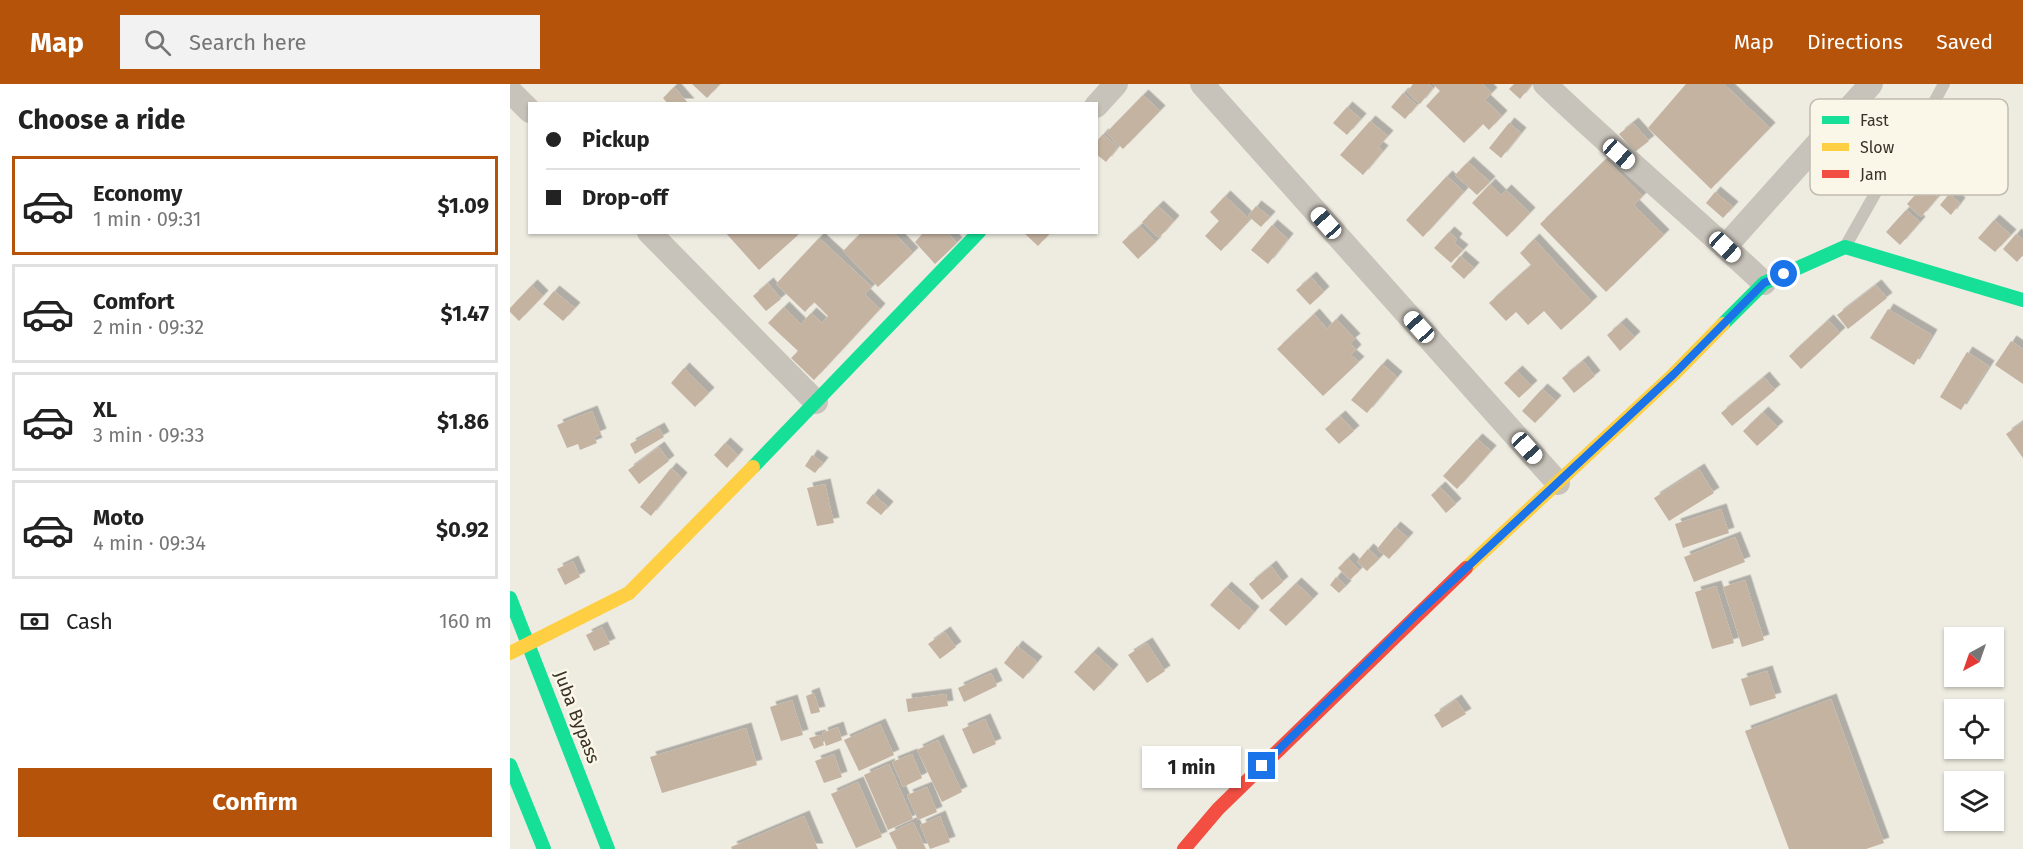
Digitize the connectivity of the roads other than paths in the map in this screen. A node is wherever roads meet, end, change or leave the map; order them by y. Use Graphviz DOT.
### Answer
graph roads {
  1 [pos="1116,84"];
  2 [pos="1202,84"];
  3 [pos="1545,84"];
  4 [pos="1871,84"];
  5 [pos="1944,84"];
  6 [pos="510,91"];
  7 [pos="1858,99"];
  8 [pos="1936,99"];
  9 [pos="1098,104"];
  10 [pos="528,109"];
  11 [pos="1810,152"];
  12 [pos="1874,195"];
  13 [pos="651,234"];
  14 [pos="977,234"];
  15 [pos="1725,247"];
  16 [pos="1845,247"];
  17 [pos="1764,283"];
  18 [pos="2023,300"];
  19 [pos="816,402"];
  20 [pos="1558,483"];
  21 [pos="510,598"];
  22 [pos="530,643"];
  23 [pos="510,653"];
  24 [pos="510,765"];
  25 [pos="544,849"];
  26 [pos="608,849"];
  27 [pos="1185,849"];
  1 -- 9 [label="street"];
  2 -- 20 [label="street"];
  3 -- 15 [label="street"];
  4 -- 7 [label="street"];
  5 -- 8 [label="lane"];
  6 -- 10 [label="street"];
  11 -- 15 [label="street"];
  12 -- 16 [label="lane"];
  13 -- 19 [label="street"];
  14 -- 19 [label="street"];
  15 -- 17 [label="street"];
  16 -- 17 [label="street"];
  16 -- 18 [label="street"];
  17 -- 20 [label="street"];
  19 -- 22 [label="street"];
  20 -- 27 [label="street"];
  21 -- 22 [label="street, Juba Bypass"];
  22 -- 23 [label="street"];
  22 -- 26 [label="street, Juba Bypass"];
  24 -- 25 [label="street"];
}
